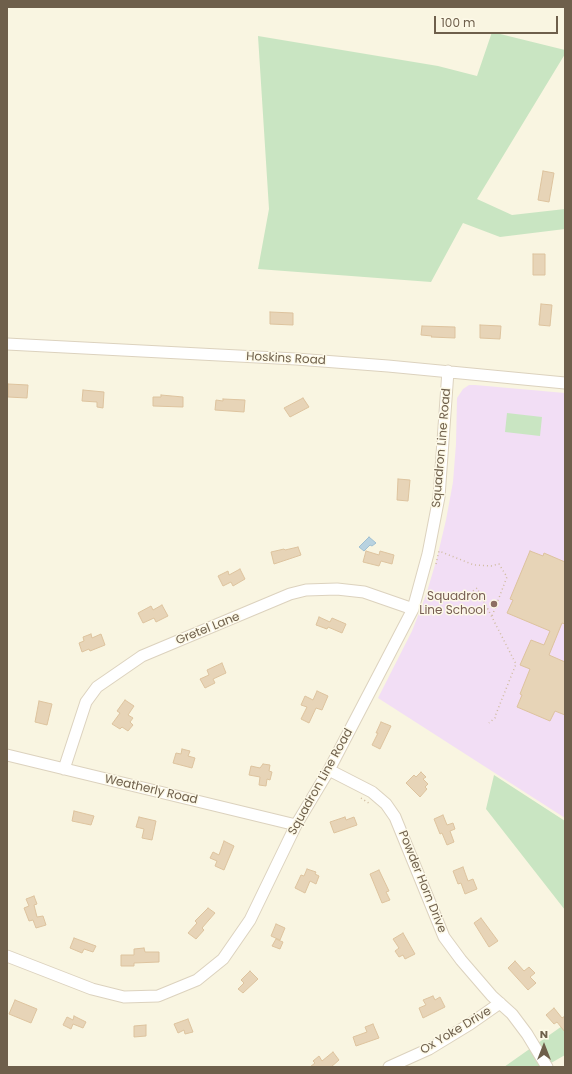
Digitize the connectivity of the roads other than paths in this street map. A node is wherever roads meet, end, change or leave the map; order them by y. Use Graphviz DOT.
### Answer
graph roads {
  1 [pos="7,344"];
  2 [pos="448,371"];
  3 [pos="565,383"];
  4 [pos="413,608"];
  5 [pos="7,754"];
  6 [pos="64,769"];
  7 [pos="329,770"];
  8 [pos="296,824"];
  9 [pos="7,956"];
  10 [pos="500,1003"];
  11 [pos="389,1067"];
  12 [pos="547,1067"];
  1 -- 2 [label="street, Hoskins Road"];
  2 -- 3 [label="street, Hoskins Road"];
  2 -- 4 [label="street, Squadron Line Road"];
  4 -- 6 [label="street, Gretel Lane"];
  4 -- 7 [label="street, Squadron Line Road"];
  5 -- 6 [label="street, Weatherly Road"];
  6 -- 8 [label="street, Weatherly Road"];
  7 -- 8 [label="street, Squadron Line Road"];
  7 -- 10 [label="street, Powder Horn Drive"];
  8 -- 9 [label="street, Squadron Line Road"];
  10 -- 11 [label="street, Ox Yoke Drive"];
  10 -- 12 [label="street, Powder Horn Drive"];
}
